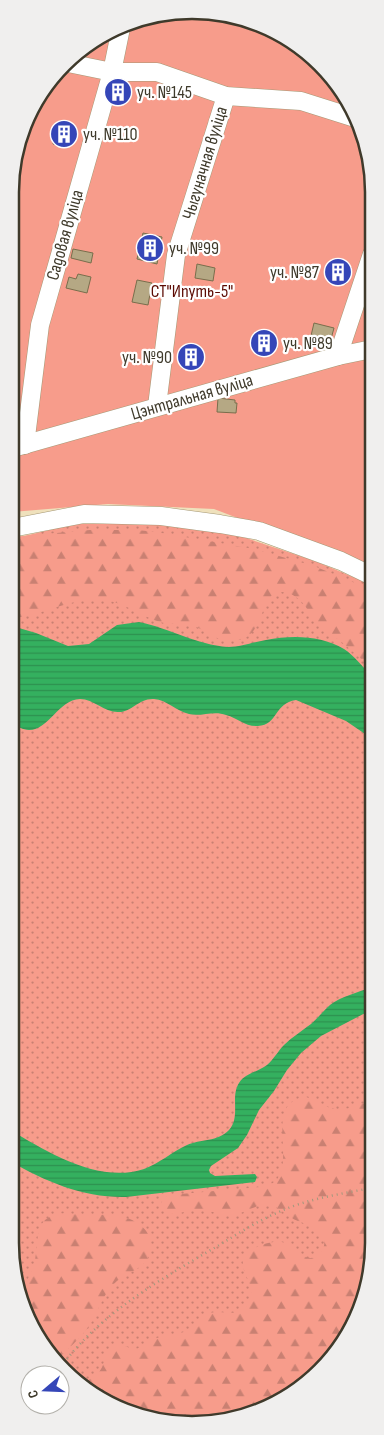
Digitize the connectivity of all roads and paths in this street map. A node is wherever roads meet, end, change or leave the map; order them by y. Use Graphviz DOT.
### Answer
graph roads {
  1 [pos="120,35"];
  2 [pos="75,64"];
  3 [pos="112,72"];
  4 [pos="226,96"];
  5 [pos="347,116"];
  6 [pos="365,275"];
  7 [pos="365,350"];
  8 [pos="338,356"];
  9 [pos="157,406"];
  10 [pos="19,446"];
  11 [pos="19,527"];
  12 [pos="365,573"];
  13 [pos="365,1189"];
  14 [pos="65,1361"];
  1 -- 3 [label="street, Садовая вуліца"];
  2 -- 3 [label="street"];
  3 -- 4 [label="street"];
  3 -- 10 [label="street, Садовая вуліца"];
  4 -- 5 [label="street"];
  4 -- 9 [label="street, Чыгуначная вуліца"];
  6 -- 8 [label="street"];
  7 -- 8 [label="street, Цэнтральная вуліца"];
  8 -- 9 [label="street, Цэнтральная вуліца"];
  9 -- 10 [label="street, Цэнтральная вуліца"];
  11 -- 12 [label="street"];
  13 -- 14 [label="path"];
}
